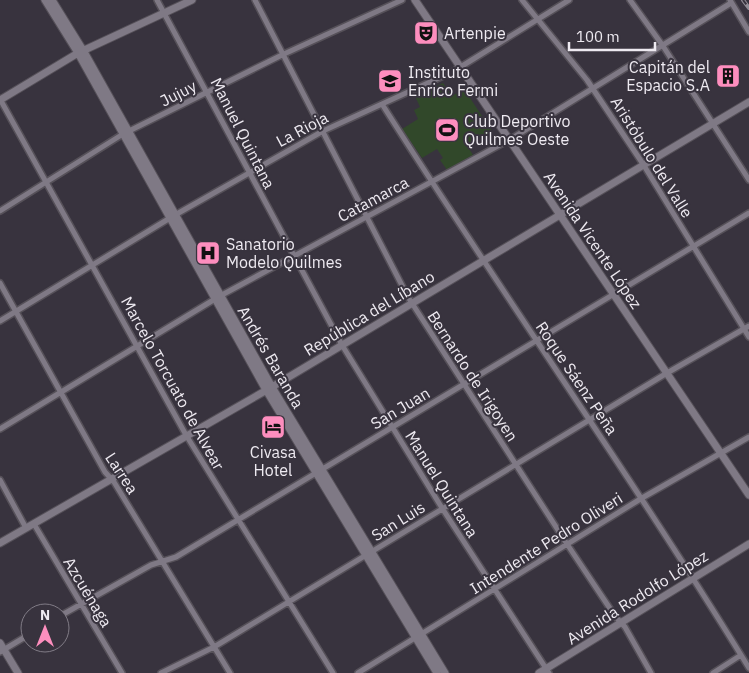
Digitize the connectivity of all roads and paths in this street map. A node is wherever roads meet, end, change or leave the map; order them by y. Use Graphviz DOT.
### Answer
graph roads {
  1 [pos="45,0"];
  2 [pos="52,0"];
  3 [pos="157,0"];
  4 [pos="192,0"];
  5 [pos="255,0"];
  6 [pos="402,0"];
  7 [pos="416,0"];
  8 [pos="522,0"];
  9 [pos="568,0"];
  10 [pos="630,0"];
  11 [pos="730,1"];
  12 [pos="165,13"];
  13 [pos="538,20"];
  14 [pos="749,32"];
  15 [pos="663,46"];
  16 [pos="80,52"];
  17 [pos="284,54"];
  18 [pos="460,67"];
  19 [pos="593,88"];
  20 [pos="208,92"];
  21 [pos="0,100"];
  22 [pos="749,102"];
  23 [pos="382,104"];
  24 [pos="713,123"];
  25 [pos="323,131"];
  26 [pos="126,133"];
  27 [pos="509,140"];
  28 [pos="643,164"];
  29 [pos="249,173"];
  30 [pos="749,180"];
  31 [pos="47,182"];
  32 [pos="431,182"];
  33 [pos="0,210"];
  34 [pos="749,212"];
  35 [pos="560,216"];
  36 [pos="173,217"];
  37 [pos="366,217"];
  38 [pos="693,246"];
  39 [pos="293,256"];
  40 [pos="484,262"];
  41 [pos="93,265"];
  42 [pos="0,283"];
  43 [pos="614,295"];
  44 [pos="218,298"];
  45 [pos="412,304"];
  46 [pos="16,311"];
  47 [pos="0,321"];
  48 [pos="747,328"];
  49 [pos="749,337"];
  50 [pos="536,340"];
  51 [pos="342,345"];
  52 [pos="138,347"];
  53 [pos="667,373"];
  54 [pos="463,384"];
  55 [pos="269,389"];
  56 [pos="61,393"];
  57 [pos="590,419"];
  58 [pos="392,427"];
  59 [pos="0,429"];
  60 [pos="186,435"];
  61 [pos="749,437"];
  62 [pos="722,454"];
  63 [pos="515,464"];
  64 [pos="319,472"];
  65 [pos="111,478"];
  66 [pos="0,480"];
  67 [pos="749,495"];
  68 [pos="642,498"];
  69 [pos="442,508"];
  70 [pos="238,520"];
  71 [pos="34,524"];
  72 [pos="26,528"];
  73 [pos="0,542"];
  74 [pos="567,544"];
  75 [pos="749,544"];
  76 [pos="368,554"];
  77 [pos="163,563"];
  78 [pos="694,578"];
  79 [pos="494,588"];
  80 [pos="288,602"];
  81 [pos="81,604"];
  82 [pos="70,610"];
  83 [pos="621,623"];
  84 [pos="419,637"];
  85 [pos="20,639"];
  86 [pos="214,646"];
  87 [pos="1,649"];
  88 [pos="742,655"];
  89 [pos="749,668"];
  90 [pos="548,671"];
  91 [pos="18,673"];
  92 [pos="122,673"];
  93 [pos="161,673"];
  94 [pos="230,673"];
  95 [pos="333,673"];
  96 [pos="358,673"];
  97 [pos="437,673"];
  98 [pos="445,673"];
  99 [pos="539,673"];
  100 [pos="651,673"];
  101 [pos="713,673"];
  1 -- 16 [label="main road"];
  2 -- 16 [label="main road"];
  3 -- 12 [label="street, Manuel Quintana"];
  4 -- 12 [label="main road"];
  5 -- 17 [label="street, Bernardo de Irigoyen"];
  6 -- 17 [label="street, Jujuy"];
  7 -- 18 [label="main road, Avenida Vicente López"];
  8 -- 13 [label="street, Aristóbulo del Valle"];
  9 -- 13 [label="street, La Rioja"];
  10 -- 15 [label="street"];
  11 -- 14 [label="street"];
  11 -- 15 [label="street, Catamarca"];
  12 -- 16 [label="main road"];
  12 -- 20 [label="street, Manuel Quintana"];
  13 -- 18 [label="street, La Rioja"];
  13 -- 19 [label="street, Aristóbulo del Valle"];
  15 -- 19 [label="street, Catamarca"];
  15 -- 24 [label="street"];
  16 -- 21 [label="main road"];
  16 -- 26 [label="main road, Andrés Baranda"];
  17 -- 20 [label="street, Jujuy"];
  17 -- 25 [label="street, Bernardo de Irigoyen"];
  18 -- 23 [label="street, La Rioja"];
  18 -- 27 [label="main road, Avenida Vicente López"];
  19 -- 27 [label="street, Catamarca"];
  19 -- 28 [label="street, Aristóbulo del Valle"];
  20 -- 26 [label="street, Jujuy"];
  20 -- 29 [label="street, Manuel Quintana"];
  21 -- 31 [label="street, Marcelo Torcuato de Alvear"];
  22 -- 24 [label="main road, República del Líbano"];
  23 -- 25 [label="street, La Rioja"];
  23 -- 32 [label="street, Roque Sáenz Peña"];
  24 -- 28 [label="main road, República del Líbano"];
  24 -- 30 [label="street"];
  25 -- 29 [label="street, La Rioja"];
  25 -- 37 [label="street, Bernardo de Irigoyen"];
  26 -- 31 [label="street, Jujuy"];
  26 -- 36 [label="main road, Andrés Baranda"];
  27 -- 32 [label="street, Catamarca"];
  27 -- 35 [label="main road, Avenida Vicente López"];
  28 -- 35 [label="main road, República del Líbano"];
  28 -- 38 [label="street, Aristóbulo del Valle"];
  29 -- 36 [label="street, La Rioja"];
  29 -- 39 [label="street, Manuel Quintana"];
  31 -- 33 [label="street, Jujuy"];
  31 -- 41 [label="street, Marcelo Torcuato de Alvear"];
  32 -- 37 [label="street, Catamarca"];
  32 -- 40 [label="street, Roque Sáenz Peña"];
  34 -- 38 [label="street, San Juan"];
  35 -- 40 [label="main road, República del Líbano"];
  35 -- 43 [label="main road, Avenida Vicente López"];
  36 -- 41 [label="street, La Rioja"];
  36 -- 44 [label="main road, Andrés Baranda"];
  37 -- 39 [label="street, Catamarca"];
  37 -- 45 [label="street, Bernardo de Irigoyen"];
  38 -- 43 [label="street, San Juan"];
  38 -- 48 [label="street, Aristóbulo del Valle"];
  39 -- 44 [label="street, Catamarca"];
  39 -- 51 [label="street, Manuel Quintana"];
  40 -- 45 [label="main road, República del Líbano"];
  40 -- 50 [label="street, Roque Sáenz Peña"];
  41 -- 46 [label="street, La Rioja"];
  41 -- 52 [label="street, Marcelo Torcuato de Alvear"];
  42 -- 46 [label="street, Larrea"];
  43 -- 50 [label="street, San Juan"];
  43 -- 53 [label="main road, Avenida Vicente López"];
  44 -- 52 [label="street, Catamarca"];
  44 -- 55 [label="main road, Andrés Baranda"];
  45 -- 51 [label="main road, República del Líbano"];
  45 -- 54 [label="street, Bernardo de Irigoyen"];
  46 -- 47 [label="street, La Rioja"];
  46 -- 56 [label="street, Larrea"];
  48 -- 49 [label="street, Aristóbulo del Valle"];
  48 -- 53 [label="street, San Luis"];
  50 -- 54 [label="street, San Juan"];
  50 -- 57 [label="street, Roque Sáenz Peña"];
  51 -- 55 [label="main road, República del Líbano"];
  51 -- 58 [label="street, Manuel Quintana"];
  52 -- 56 [label="street, Catamarca"];
  52 -- 60 [label="street, Marcelo Torcuato de Alvear"];
  53 -- 57 [label="street, San Luis"];
  53 -- 62 [label="main road, Avenida Vicente López"];
  54 -- 58 [label="street, San Juan"];
  54 -- 63 [label="street, Bernardo de Irigoyen"];
  55 -- 60 [label="main road, República del Líbano"];
  55 -- 64 [label="main road, Andrés Baranda"];
  56 -- 59 [label="street, Catamarca"];
  56 -- 65 [label="street, Larrea"];
  57 -- 63 [label="street, San Luis"];
  57 -- 68 [label="street, Roque Sáenz Peña"];
  58 -- 64 [label="street, San Juan"];
  58 -- 69 [label="street, Manuel Quintana"];
  60 -- 65 [label="main road, República del Líbano"];
  60 -- 70 [label="street, Marcelo Torcuato de Alvear"];
  61 -- 62 [label="street, Intendente Pedro Oliveri"];
  62 -- 67 [label="main road, Avenida Vicente López"];
  62 -- 68 [label="street, Intendente Pedro Oliveri"];
  63 -- 69 [label="street, San Luis"];
  63 -- 74 [label="street, Bernardo de Irigoyen"];
  64 -- 70 [label="street, San Juan"];
  64 -- 76 [label="main road, Andrés Baranda"];
  65 -- 71 [label="main road, República del Líbano"];
  65 -- 77 [label="street, Larrea"];
  66 -- 72 [label="street"];
  68 -- 74 [label="street, Intendente Pedro Oliveri"];
  68 -- 78 [label="street, Roque Sáenz Peña"];
  69 -- 76 [label="street, San Luis"];
  69 -- 79 [label="street, Manuel Quintana"];
  70 -- 77 [label="street, San Juan"];
  70 -- 80 [label="street, Marcelo Torcuato de Alvear"];
  71 -- 72 [label="main road, República del Líbano"];
  71 -- 81 [label="street, Azcuénaga"];
  72 -- 73 [label="main road, República del Líbano"];
  74 -- 79 [label="street, Intendente Pedro Oliveri"];
  74 -- 83 [label="street, Bernardo de Irigoyen"];
  75 -- 78 [label="main road, Avenida Rodolfo López"];
  76 -- 80 [label="street, San Luis"];
  76 -- 84 [label="main road, Andrés Baranda"];
  77 -- 81 [label="street, San Juan"];
  77 -- 86 [label="street, Larrea"];
  78 -- 83 [label="main road, Avenida Rodolfo López"];
  78 -- 88 [label="street, Roque Sáenz Peña"];
  79 -- 84 [label="street, Intendente Pedro Oliveri"];
  79 -- 90 [label="street, Manuel Quintana"];
  80 -- 86 [label="street, San Luis"];
  80 -- 95 [label="street, Marcelo Torcuato de Alvear"];
  81 -- 82 [label="street, San Juan"];
  81 -- 92 [label="street, Azcuénaga"];
  83 -- 90 [label="main road, Avenida Rodolfo López"];
  83 -- 100 [label="street, Bernardo de Irigoyen"];
  84 -- 96 [label="street, Intendente Pedro Oliveri"];
  84 -- 97 [label="main road, Andrés Baranda"];
  84 -- 98 [label="main road, Andrés Baranda"];
  85 -- 87 [label="street"];
  86 -- 93 [label="street, San Luis"];
  86 -- 94 [label="street, Larrea"];
  87 -- 91 [label="main road"];
  88 -- 89 [label="street, Roque Sáenz Peña"];
  88 -- 101 [label="street"];
  90 -- 99 [label="main road, Avenida Rodolfo López"];
}
